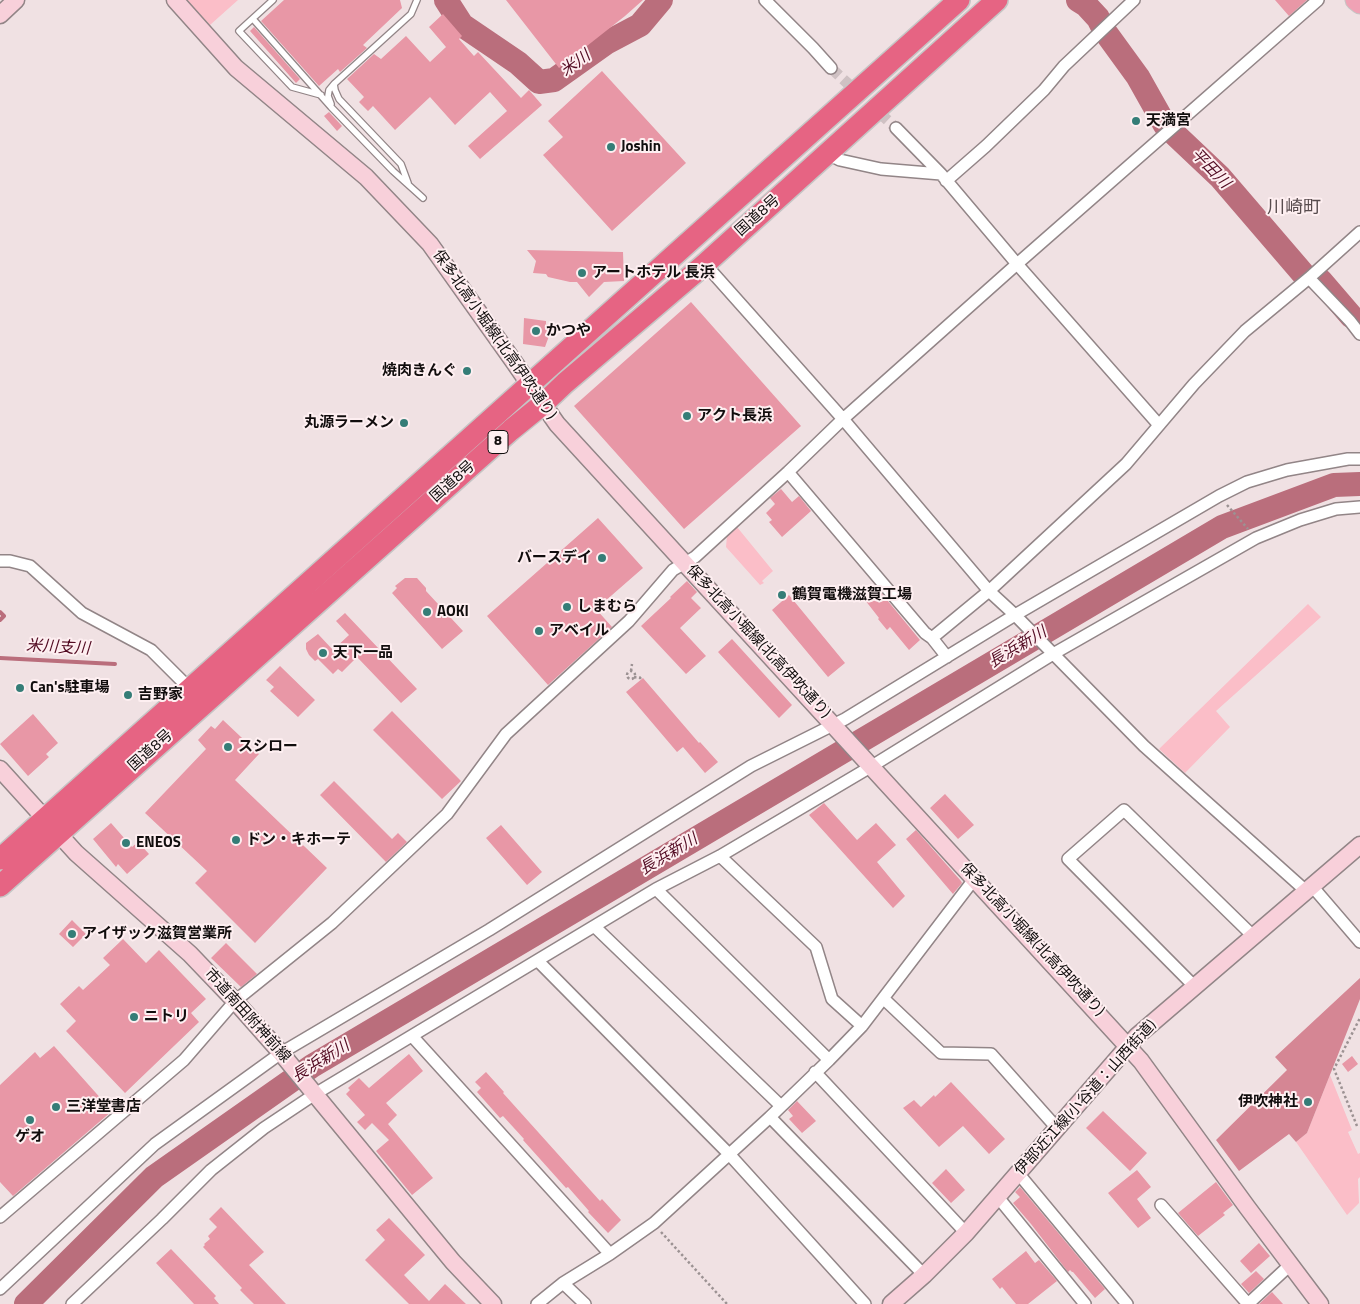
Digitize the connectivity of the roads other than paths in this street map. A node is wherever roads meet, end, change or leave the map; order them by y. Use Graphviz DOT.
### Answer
graph roads {
  1 [pos="16,0"];
  2 [pos="175,0"];
  3 [pos="273,0"];
  4 [pos="417,0"];
  5 [pos="765,0"];
  6 [pos="959,0"];
  7 [pos="997,0"];
  8 [pos="1134,0"];
  9 [pos="1318,0"];
  10 [pos="1355,0"];
  11 [pos="1360,4"];
  12 [pos="0,15"];
  13 [pos="253,18"];
  14 [pos="831,68"];
  15 [pos="334,84"];
  16 [pos="321,95"];
  17 [pos="331,107"];
  18 [pos="896,128"];
  19 [pos="826,153"];
  20 [pos="943,177"];
  21 [pos="408,184"];
  22 [pos="423,198"];
  23 [pos="1360,232"];
  24 [pos="705,264"];
  25 [pos="1017,264"];
  26 [pos="1309,278"];
  27 [pos="1360,334"];
  28 [pos="529,384"];
  29 [pos="543,404"];
  30 [pos="843,419"];
  31 [pos="1159,425"];
  32 [pos="1360,459"];
  33 [pos="788,472"];
  34 [pos="1360,507"];
  35 [pos="0,561"];
  36 [pos="685,563"];
  37 [pos="989,591"];
  38 [pos="1017,618"];
  39 [pos="932,638"];
  40 [pos="1051,652"];
  41 [pos="947,657"];
  42 [pos="189,690"];
  43 [pos="835,726"];
  44 [pos="868,763"];
  45 [pos="0,769"];
  46 [pos="51,826"];
  47 [pos="1360,845"];
  48 [pos="720,856"];
  49 [pos="0,859"];
  50 [pos="975,878"];
  51 [pos="0,886"];
  52 [pos="1309,888"];
  53 [pos="656,890"];
  54 [pos="595,927"];
  55 [pos="1253,936"];
  56 [pos="1360,942"];
  57 [pos="538,962"];
  58 [pos="1194,986"];
  59 [pos="884,999"];
  60 [pos="235,1001"];
  61 [pos="862,1026"];
  62 [pos="412,1036"];
  63 [pos="1129,1046"];
  64 [pos="280,1053"];
  65 [pos="828,1060"];
  66 [pos="815,1072"];
  67 [pos="315,1094"];
  68 [pos="780,1106"];
  69 [pos="770,1117"];
  70 [pos="1056,1127"];
  71 [pos="729,1154"];
  72 [pos="1018,1174"];
  73 [pos="998,1196"];
  74 [pos="1161,1205"];
  75 [pos="0,1217"];
  76 [pos="966,1233"];
  77 [pos="610,1254"];
  78 [pos="1290,1265"];
  79 [pos="924,1275"];
  80 [pos="563,1283"];
  81 [pos="0,1289"];
  82 [pos="72,1304"];
  83 [pos="493,1304"];
  84 [pos="537,1304"];
  85 [pos="585,1304"];
  86 [pos="865,1304"];
  87 [pos="890,1304"];
  88 [pos="1085,1304"];
  89 [pos="1127,1304"];
  90 [pos="1248,1304"];
  91 [pos="1320,1304"];
  1 -- 12 [label="street"];
  2 -- 28 [label="street, 保多北高小堀線(北高伊吹通り)"];
  3 -- 13 [label="lane"];
  4 -- 15 [label="lane"];
  5 -- 14 [label="street"];
  6 -- 28 [label="highway, 国道8号 / 8"];
  7 -- 19 [label="highway, 国道8号 / 8"];
  8 -- 20 [label="street"];
  9 -- 25 [label="street"];
  10 -- 11 [label="main road"];
  13 -- 16 [label="lane"];
  13 -- 16 [label="lane"];
  15 -- 17 [label="lane"];
  15 -- 21 [label="lane"];
  16 -- 17 [label="lane"];
  17 -- 21 [label="lane"];
  18 -- 20 [label="street"];
  19 -- 20 [label="street"];
  19 -- 24 [label="highway, 国道8号 / 8"];
  20 -- 25 [label="street"];
  21 -- 22 [label="lane"];
  23 -- 26 [label="street"];
  24 -- 29 [label="highway, 国道8号 / 8"];
  24 -- 30 [label="street"];
  25 -- 30 [label="street"];
  25 -- 31 [label="street"];
  26 -- 27 [label="street"];
  26 -- 31 [label="street"];
  28 -- 29 [label="street, 保多北高小堀線(北高伊吹通り)"];
  28 -- 42 [label="highway, 国道8号 / 8"];
  29 -- 36 [label="street, 保多北高小堀線(北高伊吹通り)"];
  29 -- 46 [label="highway, 国道8号 / 8"];
  30 -- 33 [label="street"];
  30 -- 37 [label="street"];
  31 -- 37 [label="street"];
  32 -- 38 [label="street"];
  33 -- 36 [label="street"];
  33 -- 39 [label="street"];
  34 -- 40 [label="street"];
  35 -- 42 [label="street"];
  36 -- 43 [label="street, 保多北高小堀線(北高伊吹通り)"];
  36 -- 60 [label="street"];
  37 -- 38 [label="street"];
  37 -- 39 [label="street"];
  38 -- 40 [label="street"];
  38 -- 41 [label="street"];
  39 -- 41 [label="street"];
  40 -- 44 [label="street"];
  40 -- 52 [label="street"];
  41 -- 43 [label="street"];
  42 -- 46 [label="highway, 国道8号 / 8"];
  43 -- 44 [label="street, 保多北高小堀線(北高伊吹通り)"];
  43 -- 64 [label="street"];
  44 -- 48 [label="street"];
  44 -- 50 [label="street, 保多北高小堀線(北高伊吹通り)"];
  45 -- 46 [label="street, 市道南田附神前線"];
  46 -- 49 [label="highway, 国道8号 / 8"];
  46 -- 51 [label="highway, 国道8号 / 8"];
  46 -- 60 [label="street, 市道南田附神前線"];
  47 -- 52 [label="street, 伊部近江線(小谷道：山西街道)"];
  48 -- 53 [label="street"];
  48 -- 61 [label="street"];
  50 -- 59 [label="street"];
  50 -- 63 [label="street, 保多北高小堀線(北高伊吹通り)"];
  52 -- 55 [label="street, 伊部近江線(小谷道：山西街道)"];
  52 -- 56 [label="street"];
  53 -- 54 [label="street"];
  53 -- 65 [label="street"];
  54 -- 57 [label="street"];
  54 -- 68 [label="street"];
  55 -- 58 [label="street, 伊部近江線(小谷道：山西街道)"];
  55 -- 58 [label="street"];
  57 -- 62 [label="street"];
  57 -- 71 [label="street"];
  58 -- 63 [label="street, 伊部近江線(小谷道：山西街道)"];
  59 -- 61 [label="street"];
  59 -- 70 [label="street"];
  60 -- 64 [label="street, 市道南田附神前線"];
  60 -- 75 [label="street"];
  61 -- 65 [label="street"];
  62 -- 67 [label="street"];
  62 -- 77 [label="street"];
  63 -- 70 [label="street, 伊部近江線(小谷道：山西街道)"];
  63 -- 78 [label="street, 保多北高小堀線(北高伊吹通り)"];
  64 -- 67 [label="street, 市道南田附神前線"];
  64 -- 81 [label="street"];
  65 -- 66 [label="street"];
  66 -- 68 [label="street"];
  66 -- 76 [label="street"];
  67 -- 82 [label="street"];
  67 -- 83 [label="street, 市道南田附神前線"];
  68 -- 69 [label="street"];
  69 -- 71 [label="street"];
  69 -- 79 [label="street"];
  70 -- 72 [label="street, 伊部近江線(小谷道：山西街道)"];
  71 -- 77 [label="street"];
  71 -- 86 [label="street"];
  72 -- 73 [label="street, 伊部近江線(小谷道：山西街道)"];
  72 -- 89 [label="street"];
  73 -- 76 [label="street, 伊部近江線(小谷道：山西街道)"];
  73 -- 88 [label="street"];
  74 -- 90 [label="street"];
  76 -- 79 [label="street, 伊部近江線(小谷道：山西街道)"];
  77 -- 80 [label="street"];
  78 -- 90 [label="street"];
  78 -- 91 [label="street, 保多北高小堀線(北高伊吹通り)"];
  79 -- 87 [label="street, 伊部近江線(小谷道：山西街道)"];
  80 -- 84 [label="street"];
  80 -- 85 [label="street"];
}
